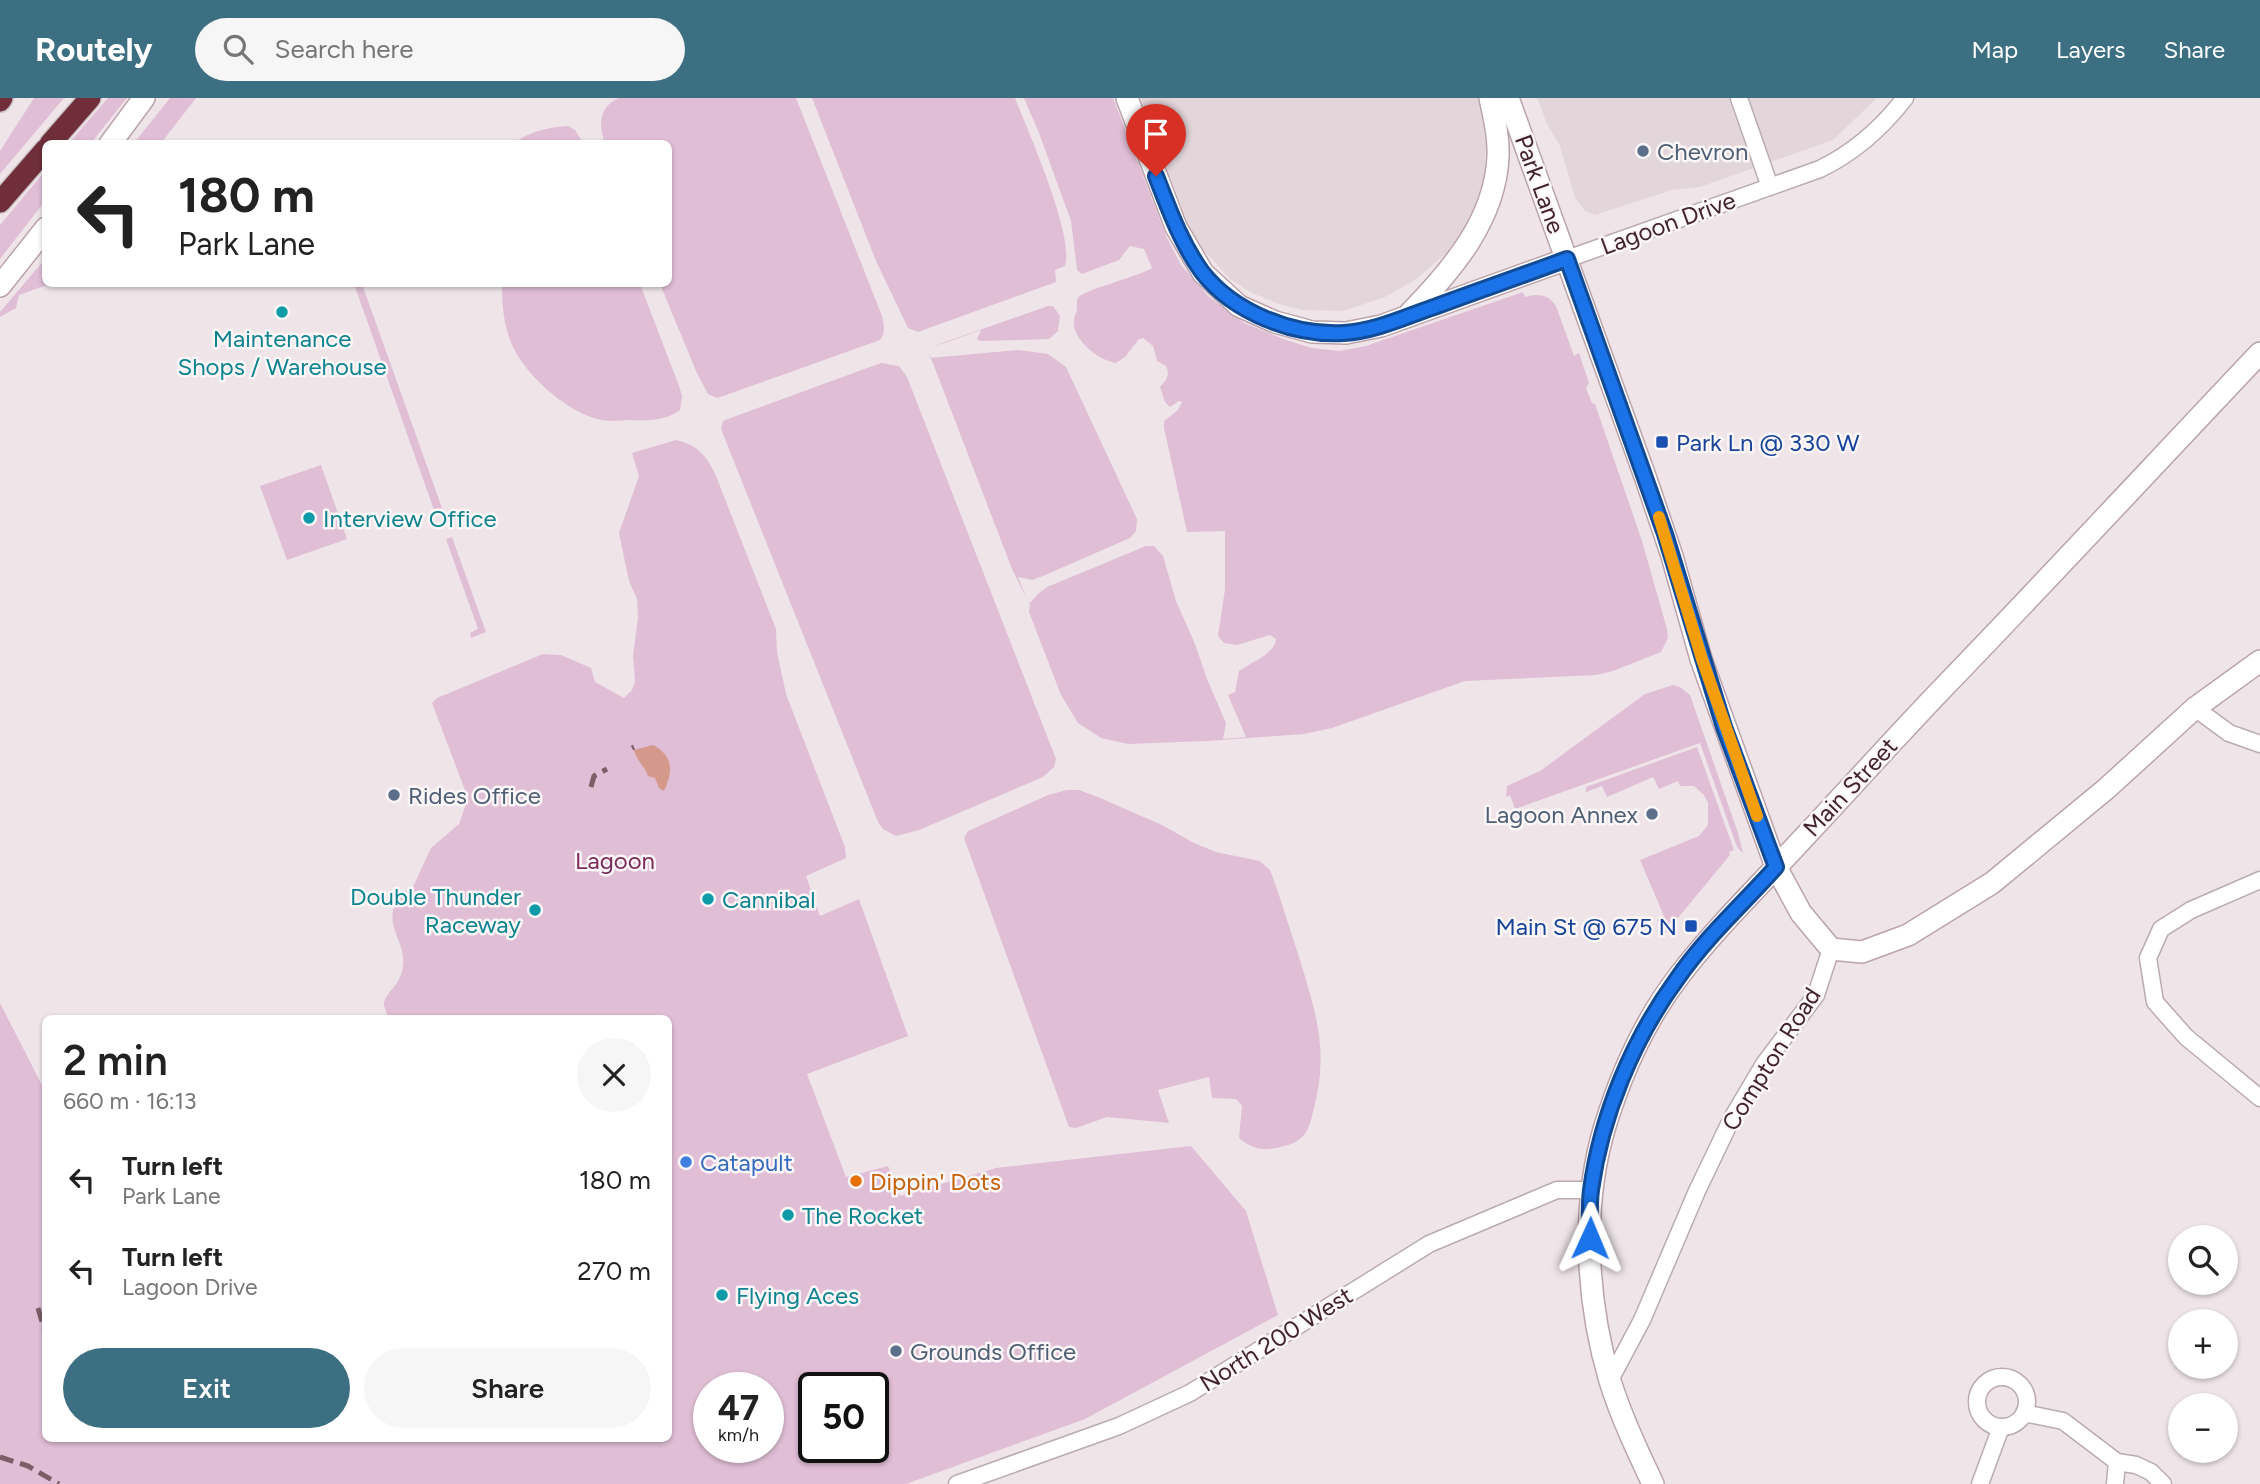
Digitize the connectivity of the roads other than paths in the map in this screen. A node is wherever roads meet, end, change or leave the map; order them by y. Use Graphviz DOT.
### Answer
graph roads {
  1 [pos="90,98"];
  2 [pos="144,98"];
  3 [pos="1127,98"];
  4 [pos="1490,98"];
  5 [pos="1508,98"];
  6 [pos="1739,98"];
  7 [pos="1905,98"];
  8 [pos="53,140"];
  9 [pos="113,140"];
  10 [pos="42,154"];
  11 [pos="1770,187"];
  12 [pos="0,202"];
  13 [pos="42,233"];
  14 [pos="1567,259"];
  15 [pos="0,286"];
  16 [pos="1406,317"];
  17 [pos="2260,353"];
  18 [pos="2260,661"];
  19 [pos="2195,708"];
  20 [pos="2260,744"];
  21 [pos="1776,867"];
  22 [pos="2260,880"];
  23 [pos="1831,949"];
  24 [pos="2260,1098"];
  25 [pos="1591,1190"];
  26 [pos="1610,1380"];
  27 [pos="2024,1413"];
  28 [pos="2001,1427"];
  29 [pos="2117,1462"];
  30 [pos="957,1484"];
  31 [pos="1653,1484"];
  32 [pos="1980,1484"];
  33 [pos="2115,1484"];
  34 [pos="2163,1484"];
  1 -- 8 [label="highway"];
  2 -- 9 [label="main road"];
  3 -- 16 [label="main road, Lagoon Drive"];
  4 -- 16 [label="main road"];
  5 -- 14 [label="main road, Park Lane"];
  6 -- 11 [label="street"];
  7 -- 11 [label="street, Lagoon Drive"];
  10 -- 12 [label="highway"];
  11 -- 14 [label="street, Lagoon Drive"];
  13 -- 15 [label="main road"];
  14 -- 16 [label="main road, Lagoon Drive"];
  14 -- 21 [label="main road, Park Lane"];
  17 -- 21 [label="main road, Main Street"];
  18 -- 19 [label="main road"];
  19 -- 20 [label="street"];
  19 -- 23 [label="main road"];
  21 -- 23 [label="main road, Park Lane"];
  21 -- 25 [label="main road, Main Street"];
  22 -- 24 [label="street"];
  23 -- 26 [label="street, Compton Road"];
  25 -- 26 [label="main road, Main Street"];
  25 -- 30 [label="street, North 200 West"];
  26 -- 31 [label="main road, Main Street"];
  27 -- 28 [label="street"];
  27 -- 28 [label="street"];
  27 -- 29 [label="street"];
  28 -- 32 [label="street"];
  29 -- 33 [label="street"];
  29 -- 34 [label="street"];
}
